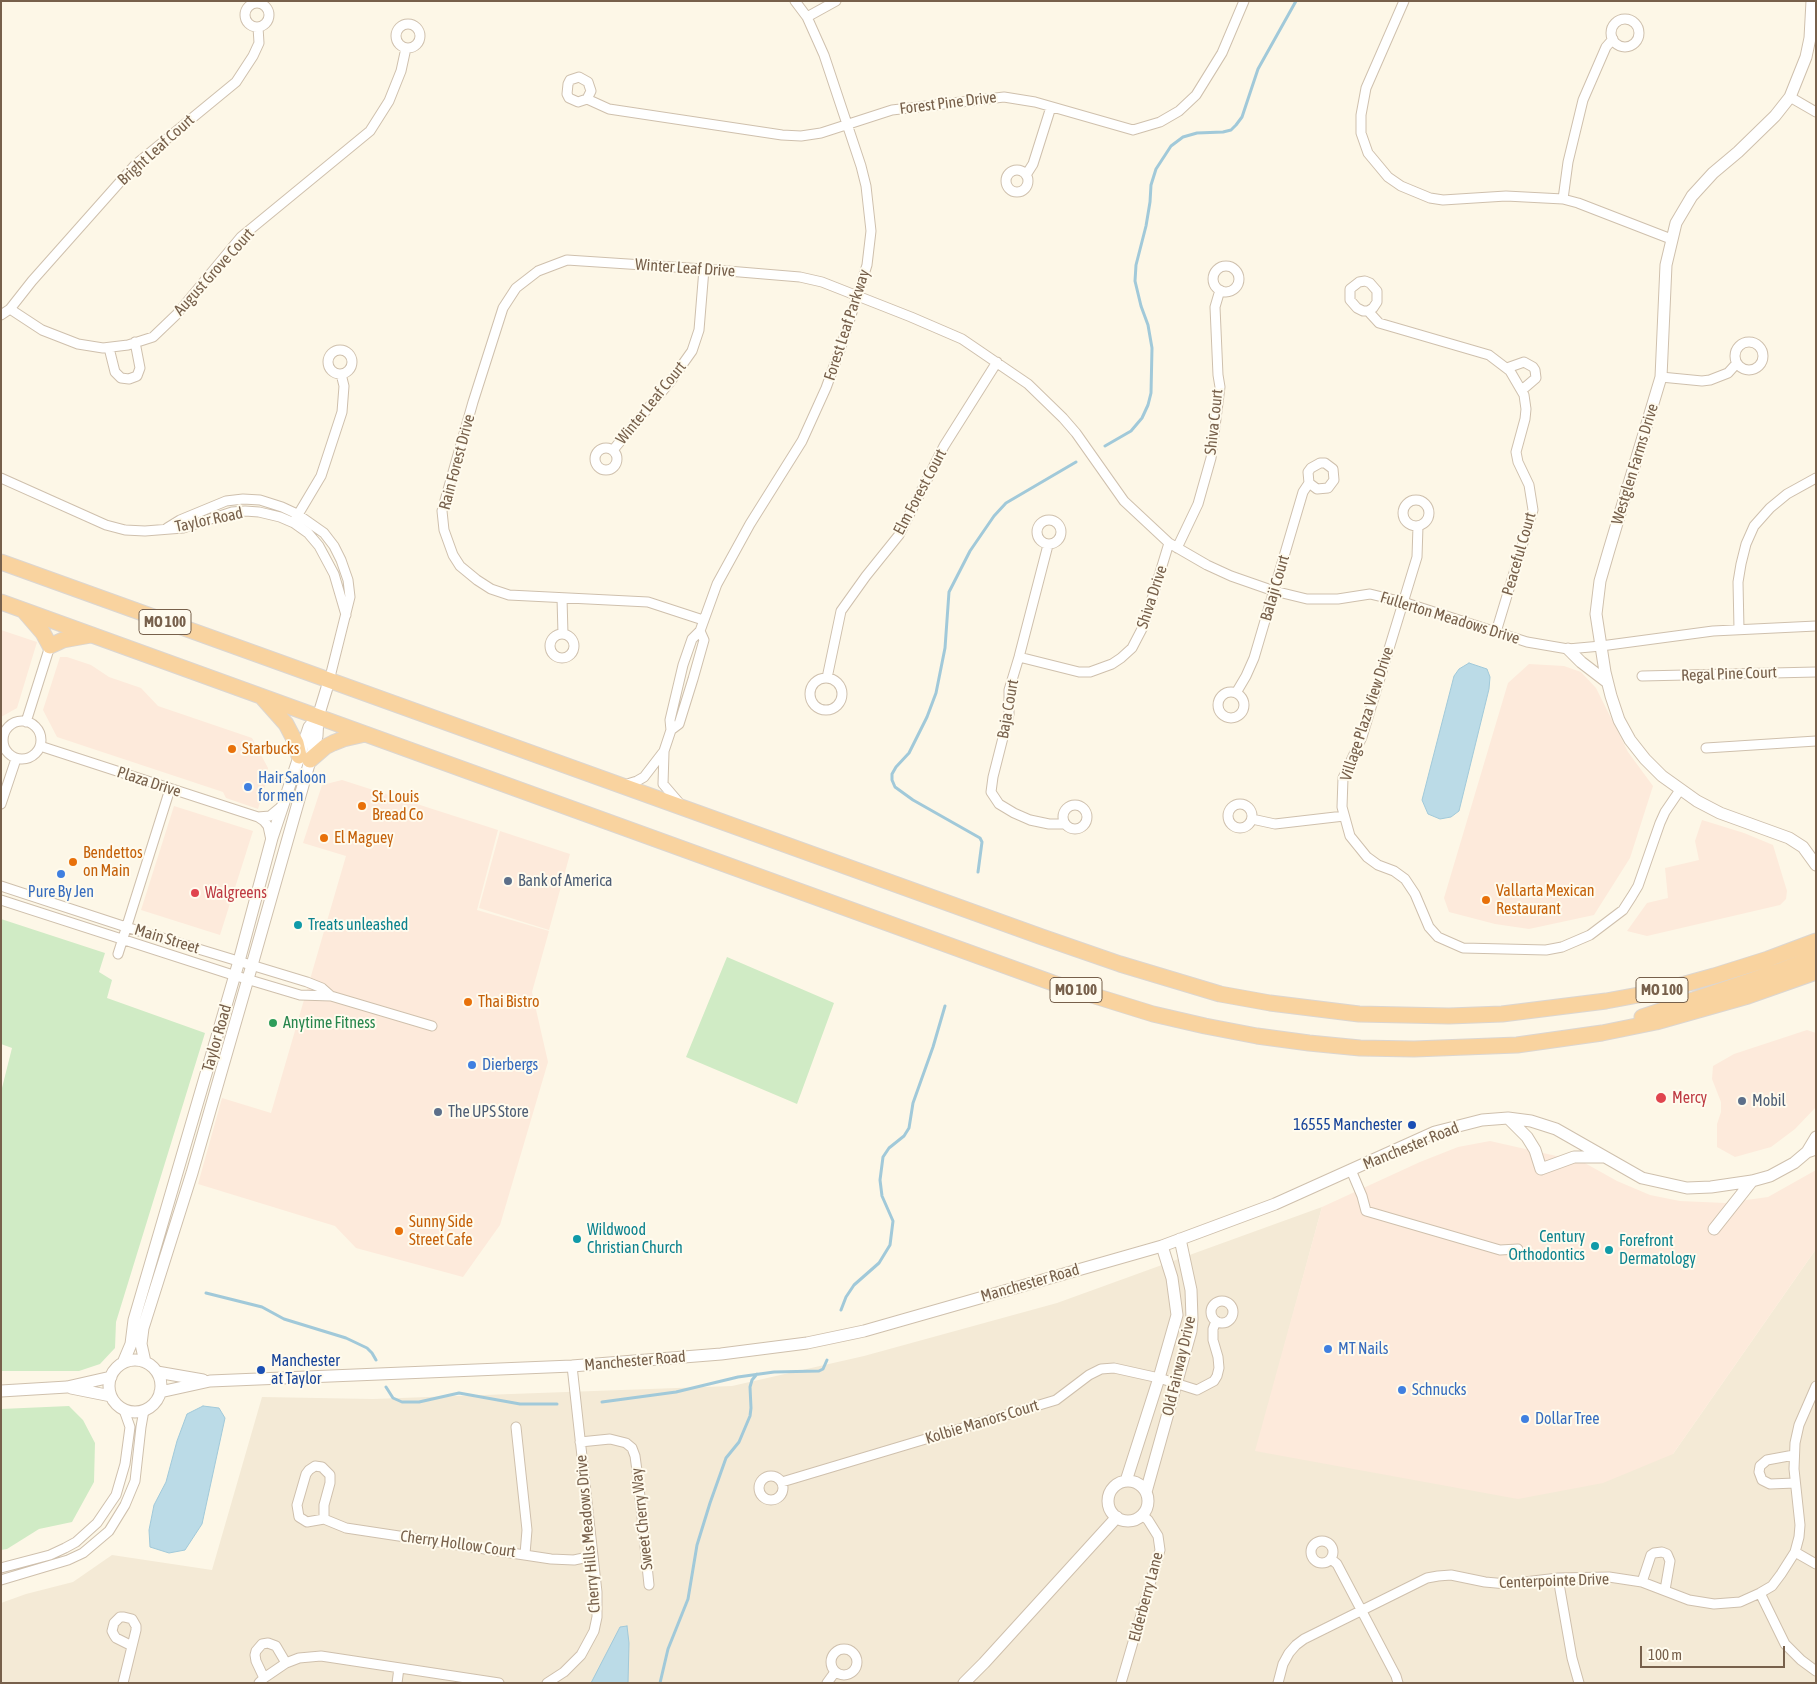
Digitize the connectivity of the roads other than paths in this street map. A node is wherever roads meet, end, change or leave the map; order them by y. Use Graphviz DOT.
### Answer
graph roads {
  1 [pos="795,1"];
  2 [pos="836,1"];
  3 [pos="1244,1"];
  4 [pos="1404,1"];
  5 [pos="1812,1"];
  6 [pos="807,17"];
  7 [pos="258,27"];
  8 [pos="1613,39"];
  9 [pos="406,48"];
  10 [pos="1790,97"];
  11 [pos="587,99"];
  12 [pos="1052,107"];
  13 [pos="1816,112"];
  14 [pos="848,124"];
  15 [pos="1026,175"];
  16 [pos="1563,199"];
  17 [pos="1671,239"];
  18 [pos="704,269"];
  19 [pos="516,288"];
  20 [pos="1220,290"];
  21 [pos="859,296"];
  22 [pos="10,309"];
  23 [pos="1368,311"];
  24 [pos="1,315"];
  25 [pos="135,342"];
  26 [pos="109,348"];
  27 [pos="997,362"];
  28 [pos="1736,363"];
  29 [pos="1507,368"];
  30 [pos="340,374"];
  31 [pos="1661,377"];
  32 [pos="1522,390"];
  33 [pos="613,450"];
  34 [pos="1,478"];
  35 [pos="1816,478"];
  36 [pos="1309,482"];
  37 [pos="297,514"];
  38 [pos="294,523"];
  39 [pos="1418,526"];
  40 [pos="164,529"];
  41 [pos="1169,543"];
  42 [pos="1048,545"];
  43 [pos="1177,548"];
  44 [pos="1,562"];
  45 [pos="1274,590"];
  46 [pos="562,598"];
  47 [pos="1,602"];
  48 [pos="1403,602"];
  49 [pos="23,610"];
  50 [pos="346,615"];
  51 [pos="703,620"];
  52 [pos="1816,626"];
  53 [pos="1739,629"];
  54 [pos="700,631"];
  55 [pos="1496,632"];
  56 [pos="91,634"];
  57 [pos="562,634"];
  58 [pos="50,646"];
  59 [pos="1601,646"];
  60 [pos="1568,649"];
  61 [pos="1019,657"];
  62 [pos="1816,672"];
  63 [pos="1642,676"];
  64 [pos="827,678"];
  65 [pos="329,681"];
  66 [pos="1607,682"];
  67 [pos="1236,693"];
  68 [pos="261,696"];
  69 [pos="318,716"];
  70 [pos="26,722"];
  71 [pos="671,730"];
  72 [pos="2,734"];
  73 [pos="365,734"];
  74 [pos="1816,741"];
  75 [pos="40,746"];
  76 [pos="1706,748"];
  77 [pos="664,750"];
  78 [pos="305,758"];
  79 [pos="16,759"];
  80 [pos="620,786"];
  81 [pos="170,789"];
  82 [pos="1680,790"];
  83 [pos="1,804"];
  84 [pos="282,805"];
  85 [pos="683,807"];
  86 [pos="1344,816"];
  87 [pos="258,817"];
  88 [pos="1252,819"];
  89 [pos="1064,824"];
  90 [pos="271,840"];
  91 [pos="1816,865"];
  92 [pos="1,886"];
  93 [pos="1,900"];
  94 [pos="126,927"];
  95 [pos="1816,932"];
  96 [pos="122,939"];
  97 [pos="1813,948"];
  98 [pos="118,954"];
  99 [pos="239,961"];
  100 [pos="252,965"];
  101 [pos="1816,972"];
  102 [pos="234,976"];
  103 [pos="1808,978"];
  104 [pos="248,980"];
  105 [pos="331,996"];
  106 [pos="432,1026"];
  107 [pos="1602,1033"];
  108 [pos="1508,1118"];
  109 [pos="1816,1137"];
  110 [pos="1812,1151"];
  111 [pos="1605,1157"];
  112 [pos="1351,1170"];
  113 [pos="1752,1182"];
  114 [pos="1714,1229"];
  115 [pos="1180,1239"];
  116 [pos="1162,1246"];
  117 [pos="1518,1249"];
  118 [pos="1216,1321"];
  119 [pos="145,1362"];
  120 [pos="123,1363"];
  121 [pos="572,1366"];
  122 [pos="156,1372"];
  123 [pos="110,1377"];
  124 [pos="1159,1378"];
  125 [pos="210,1381"];
  126 [pos="1176,1384"];
  127 [pos="1816,1386"];
  128 [pos="67,1387"];
  129 [pos="1,1391"];
  130 [pos="160,1392"];
  131 [pos="111,1396"];
  132 [pos="124,1410"];
  133 [pos="144,1410"];
  134 [pos="516,1427"];
  135 [pos="580,1442"];
  136 [pos="1794,1455"];
  137 [pos="1126,1481"];
  138 [pos="782,1482"];
  139 [pos="1795,1482"];
  140 [pos="1146,1492"];
  141 [pos="1142,1515"];
  142 [pos="1117,1517"];
  143 [pos="324,1519"];
  144 [pos="1795,1552"];
  145 [pos="525,1554"];
  146 [pos="50,1555"];
  147 [pos="593,1556"];
  148 [pos="1331,1559"];
  149 [pos="1816,1564"];
  150 [pos="54,1565"];
  151 [pos="1,1568"];
  152 [pos="1558,1578"];
  153 [pos="1,1580"];
  154 [pos="1642,1582"];
  155 [pos="649,1585"];
  156 [pos="1664,1590"];
  157 [pos="1760,1593"];
  158 [pos="1362,1611"];
  159 [pos="132,1646"];
  160 [pos="286,1663"];
  161 [pos="399,1668"];
  162 [pos="1816,1671"];
  163 [pos="835,1672"];
  164 [pos="261,1680"];
  165 [pos="123,1683"];
  166 [pos="397,1683"];
  167 [pos="499,1683"];
  168 [pos="547,1683"];
  169 [pos="827,1683"];
  170 [pos="964,1683"];
  171 [pos="1121,1683"];
  172 [pos="1278,1683"];
  173 [pos="1398,1683"];
  174 [pos="1579,1683"];
  1 -- 6 [label="street, Forest Leaf Parkway"];
  2 -- 6 [label="street"];
  3 -- 12 [label="street, Forest Pine Drive"];
  4 -- 16 [label="street"];
  5 -- 10 [label="street, Westglen Farms Drive"];
  6 -- 14 [label="street, Forest Leaf Parkway"];
  7 -- 22 [label="street, Bright Leaf Court"];
  8 -- 16 [label="street"];
  9 -- 25 [label="street, August Grove Court"];
  10 -- 13 [label="street"];
  10 -- 17 [label="street, Westglen Farms Drive"];
  11 -- 14 [label="street, Forest Pine Drive"];
  12 -- 14 [label="street, Forest Pine Drive"];
  12 -- 15 [label="street"];
  14 -- 21 [label="street, Forest Leaf Parkway"];
  16 -- 17 [label="street"];
  17 -- 31 [label="street, Westglen Farms Drive"];
  18 -- 19 [label="street, Winter Leaf Drive"];
  18 -- 21 [label="street, Winter Leaf Drive"];
  18 -- 33 [label="street, Winter Leaf Court"];
  19 -- 46 [label="street, Rain Forest Drive"];
  20 -- 43 [label="street, Shiva Court"];
  21 -- 27 [label="street, Fullerton Meadows Drive"];
  21 -- 51 [label="street, Forest Leaf Parkway"];
  22 -- 24 [label="street, Bright Leaf Court"];
  22 -- 26 [label="street, August Grove Court"];
  23 -- 29 [label="street, Peaceful Court"];
  25 -- 26 [label="street, August Grove Court"];
  25 -- 26 [label="street"];
  27 -- 41 [label="street, Fullerton Meadows Drive"];
  27 -- 64 [label="street, Elm Forest Court"];
  28 -- 31 [label="street"];
  29 -- 32 [label="street, Peaceful Court"];
  29 -- 32 [label="street"];
  30 -- 37 [label="street"];
  31 -- 59 [label="street, Westglen Farms Drive"];
  32 -- 55 [label="street, Peaceful Court"];
  34 -- 40 [label="street, Taylor Road"];
  35 -- 53 [label="street"];
  36 -- 45 [label="street, Balaji Court"];
  37 -- 38 [label="street"];
  37 -- 40 [label="street, Taylor Road"];
  37 -- 50 [label="street, Taylor Road"];
  38 -- 40 [label="street, Taylor Road"];
  38 -- 50 [label="street, Taylor Road"];
  39 -- 48 [label="street, Village Plaza View Drive"];
  41 -- 43 [label="street, Fullerton Meadows Drive"];
  41 -- 61 [label="street, Shiva Drive"];
  42 -- 61 [label="street, Baja Court"];
  43 -- 45 [label="street, Fullerton Meadows Drive"];
  44 -- 65 [label="highway, MO 100"];
  45 -- 48 [label="street, Fullerton Meadows Drive"];
  45 -- 67 [label="street, Balaji Court"];
  46 -- 51 [label="street, Rain Forest Drive"];
  46 -- 57 [label="street"];
  47 -- 49 [label="highway, MO 100"];
  48 -- 55 [label="street, Fullerton Meadows Drive"];
  48 -- 86 [label="street, Village Plaza View Drive"];
  49 -- 56 [label="highway, MO 100"];
  49 -- 58 [label="highway"];
  50 -- 65 [label="street, Taylor Road"];
  51 -- 54 [label="street, Forest Leaf Parkway"];
  52 -- 53 [label="street, Fullerton Meadows Drive"];
  53 -- 59 [label="street, Fullerton Meadows Drive"];
  54 -- 71 [label="street, Forest Leaf Parkway"];
  54 -- 71 [label="street, Forest Leaf Parkway"];
  55 -- 60 [label="street, Fullerton Meadows Drive"];
  56 -- 58 [label="highway"];
  56 -- 68 [label="highway, MO 100"];
  58 -- 70 [label="street"];
  59 -- 60 [label="street, Fullerton Meadows Drive"];
  59 -- 66 [label="street, Westglen Farms Drive"];
  60 -- 66 [label="street"];
  61 -- 89 [label="street, Baja Court"];
  62 -- 63 [label="street, Regal Pine Court"];
  65 -- 69 [label="street, Taylor Road"];
  65 -- 80 [label="highway, MO 100"];
  66 -- 82 [label="street, Westglen Farms Drive"];
  68 -- 69 [label="highway, MO 100"];
  68 -- 78 [label="highway"];
  69 -- 73 [label="highway, MO 100"];
  69 -- 78 [label="street, Taylor Road"];
  70 -- 72 [label="street"];
  70 -- 75 [label="street"];
  71 -- 77 [label="street, Forest Leaf Parkway"];
  72 -- 79 [label="street"];
  73 -- 78 [label="highway"];
  73 -- 107 [label="highway, MO 100"];
  74 -- 76 [label="street"];
  75 -- 79 [label="street"];
  75 -- 81 [label="street, Plaza Drive"];
  77 -- 80 [label="street, Forest Leaf Parkway"];
  77 -- 85 [label="street, Forest Leaf Parkway"];
  78 -- 84 [label="street, Taylor Road"];
  78 -- 100 [label="street, Taylor Road"];
  79 -- 83 [label="street"];
  80 -- 85 [label="highway, MO 100"];
  81 -- 87 [label="street, Plaza Drive"];
  81 -- 94 [label="street"];
  82 -- 86 [label="street, Village Plaza View Drive"];
  82 -- 91 [label="street, Westglen Farms Drive"];
  84 -- 87 [label="street"];
  84 -- 90 [label="street, Taylor Road"];
  85 -- 97 [label="highway, MO 100"];
  86 -- 88 [label="street"];
  87 -- 90 [label="street"];
  90 -- 99 [label="street, Taylor Road"];
  92 -- 94 [label="street, Main Street"];
  93 -- 96 [label="street, Main Street"];
  94 -- 96 [label="street"];
  94 -- 99 [label="street, Main Street"];
  95 -- 97 [label="highway"];
  96 -- 98 [label="street"];
  96 -- 102 [label="street, Main Street"];
  97 -- 107 [label="highway"];
  99 -- 100 [label="street, Main Street"];
  99 -- 102 [label="street, Taylor Road"];
  100 -- 104 [label="street, Taylor Road"];
  100 -- 105 [label="street, Main Street"];
  101 -- 103 [label="highway, MO 100"];
  102 -- 104 [label="street, Main Street"];
  102 -- 120 [label="street, Taylor Road"];
  103 -- 107 [label="highway, MO 100"];
  104 -- 105 [label="street, Main Street"];
  104 -- 119 [label="street, Taylor Road"];
  105 -- 106 [label="street, Main Street"];
  108 -- 111 [label="street, Manchester Road"];
  108 -- 111 [label="street"];
  108 -- 112 [label="street, Manchester Road"];
  109 -- 110 [label="street, Manchester Road"];
  110 -- 113 [label="street, Manchester Road"];
  111 -- 113 [label="street, Manchester Road"];
  112 -- 115 [label="street, Manchester Road"];
  112 -- 117 [label="street"];
  113 -- 114 [label="street"];
  115 -- 116 [label="street, Manchester Road"];
  115 -- 126 [label="street, Old Fairway Drive"];
  116 -- 121 [label="street, Manchester Road"];
  116 -- 124 [label="street, Old Fairway Drive"];
  118 -- 126 [label="street, Kolbie Manors Court"];
  119 -- 120 [label="street"];
  119 -- 122 [label="street"];
  120 -- 123 [label="street"];
  121 -- 125 [label="street, Manchester Road"];
  121 -- 135 [label="street, Cherry Hills Meadows Drive"];
  122 -- 125 [label="street, Manchester Road"];
  122 -- 130 [label="street"];
  123 -- 128 [label="street"];
  123 -- 131 [label="street"];
  124 -- 126 [label="street, Kolbie Manors Court"];
  124 -- 137 [label="street, Old Fairway Drive"];
  124 -- 138 [label="street, Kolbie Manors Court"];
  125 -- 130 [label="street, Manchester Road"];
  126 -- 140 [label="street, Old Fairway Drive"];
  127 -- 136 [label="street, Centerpointe Drive"];
  128 -- 129 [label="street"];
  128 -- 131 [label="street"];
  130 -- 133 [label="street"];
  131 -- 132 [label="street"];
  132 -- 133 [label="street"];
  132 -- 146 [label="street"];
  133 -- 150 [label="street"];
  134 -- 145 [label="street"];
  135 -- 147 [label="street, Cherry Hills Meadows Drive"];
  135 -- 155 [label="street, Sweet Cherry Way"];
  136 -- 139 [label="street, Centerpointe Drive"];
  136 -- 139 [label="street"];
  137 -- 140 [label="street"];
  137 -- 142 [label="street"];
  139 -- 144 [label="street, Centerpointe Drive"];
  140 -- 141 [label="street, Old Fairway Drive"];
  141 -- 142 [label="street"];
  141 -- 171 [label="street, Elderberry Lane"];
  142 -- 170 [label="street"];
  143 -- 143 [label="street, Cherry Hollow Court"];
  143 -- 145 [label="street, Cherry Hollow Court"];
  144 -- 149 [label="street"];
  144 -- 157 [label="street, Centerpointe Drive"];
  145 -- 147 [label="street, Cherry Hollow Court"];
  146 -- 150 [label="street"];
  146 -- 151 [label="street"];
  147 -- 168 [label="street, Cherry Hills Meadows Drive"];
  148 -- 158 [label="street"];
  150 -- 153 [label="street"];
  152 -- 154 [label="street, Centerpointe Drive"];
  152 -- 158 [label="street, Centerpointe Drive"];
  152 -- 174 [label="street"];
  154 -- 156 [label="street, Centerpointe Drive"];
  154 -- 156 [label="street"];
  156 -- 157 [label="street, Centerpointe Drive"];
  157 -- 162 [label="street"];
  158 -- 172 [label="street, Centerpointe Drive"];
  158 -- 173 [label="street"];
  159 -- 165 [label="street"];
  160 -- 161 [label="street"];
  160 -- 164 [label="street"];
  160 -- 164 [label="street"];
  161 -- 166 [label="street"];
  161 -- 167 [label="street"];
  163 -- 169 [label="street"];
}
